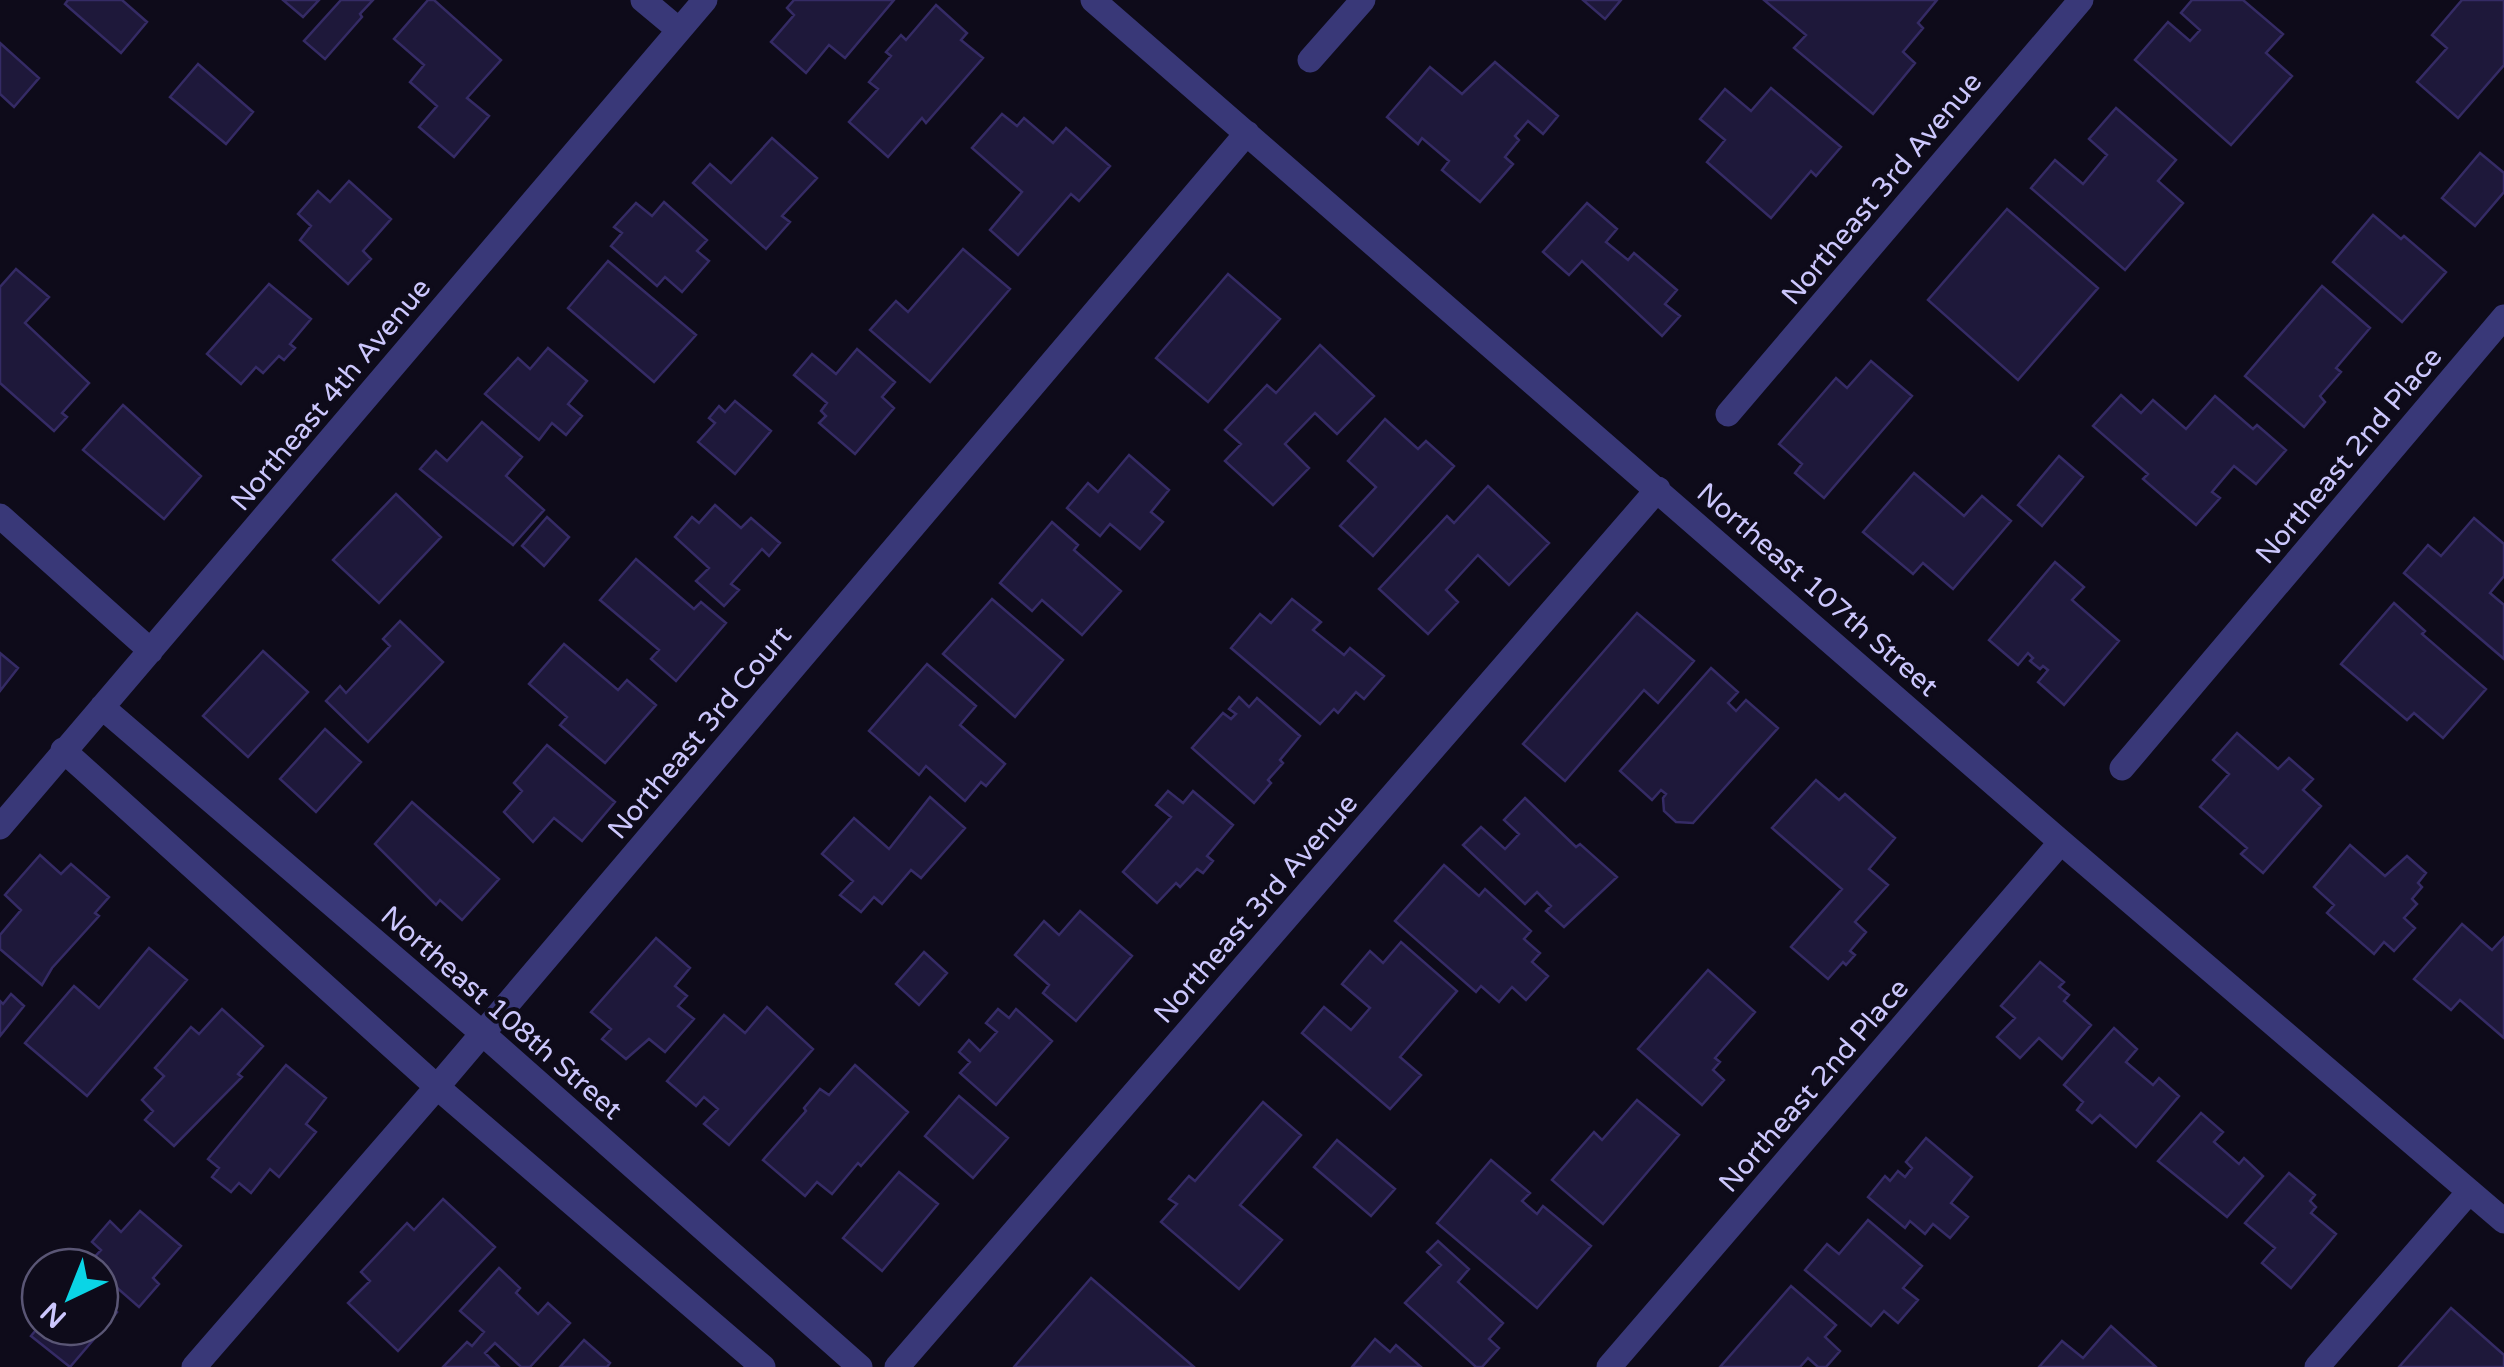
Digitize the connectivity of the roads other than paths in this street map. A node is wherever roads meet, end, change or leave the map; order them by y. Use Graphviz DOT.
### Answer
graph roads {
  1 [pos="643,0"];
  2 [pos="704,0"];
  3 [pos="1093,0"];
  4 [pos="1363,0"];
  5 [pos="2081,0"];
  6 [pos="678,30"];
  7 [pos="1310,60"];
  8 [pos="1247,133"];
  9 [pos="2504,318"];
  10 [pos="1728,414"];
  11 [pos="1658,489"];
  12 [pos="0,516"];
  13 [pos="152,651"];
  14 [pos="102,707"];
  15 [pos="63,750"];
  16 [pos="2122,768"];
  17 [pos="0,827"];
  18 [pos="2061,842"];
  19 [pos="482,1033"];
  20 [pos="436,1087"];
  21 [pos="2469,1192"];
  22 [pos="2504,1221"];
  23 [pos="194,1367"];
  24 [pos="762,1367"];
  25 [pos="860,1367"];
  26 [pos="897,1367"];
  27 [pos="1609,1367"];
  28 [pos="2317,1367"];
  1 -- 6 [label="street"];
  2 -- 6 [label="street, Northeast 4th Avenue"];
  3 -- 8 [label="street, Northeast 107th Street"];
  4 -- 7 [label="street"];
  5 -- 10 [label="street, Northeast 3rd Avenue"];
  6 -- 13 [label="street, Northeast 4th Avenue"];
  8 -- 11 [label="street, Northeast 107th Street"];
  8 -- 19 [label="street, Northeast 3rd Court"];
  9 -- 16 [label="street, Northeast 2nd Place"];
  11 -- 18 [label="street, Northeast 107th Street"];
  11 -- 26 [label="street, Northeast 3rd Avenue"];
  12 -- 13 [label="street"];
  13 -- 14 [label="street, Northeast 4th Avenue"];
  14 -- 15 [label="street, Northeast 4th Avenue"];
  14 -- 19 [label="street, Northeast 108th Street"];
  15 -- 17 [label="street, Northeast 4th Avenue"];
  15 -- 20 [label="street"];
  18 -- 21 [label="street, Northeast 107th Street"];
  18 -- 27 [label="street, Northeast 2nd Place"];
  19 -- 20 [label="street, Northeast 3rd Court"];
  19 -- 25 [label="street, Northeast 108th Street"];
  20 -- 23 [label="street, Northeast 3rd Court"];
  20 -- 24 [label="street"];
  21 -- 22 [label="street, Northeast 107th Street"];
  21 -- 28 [label="street"];
}
